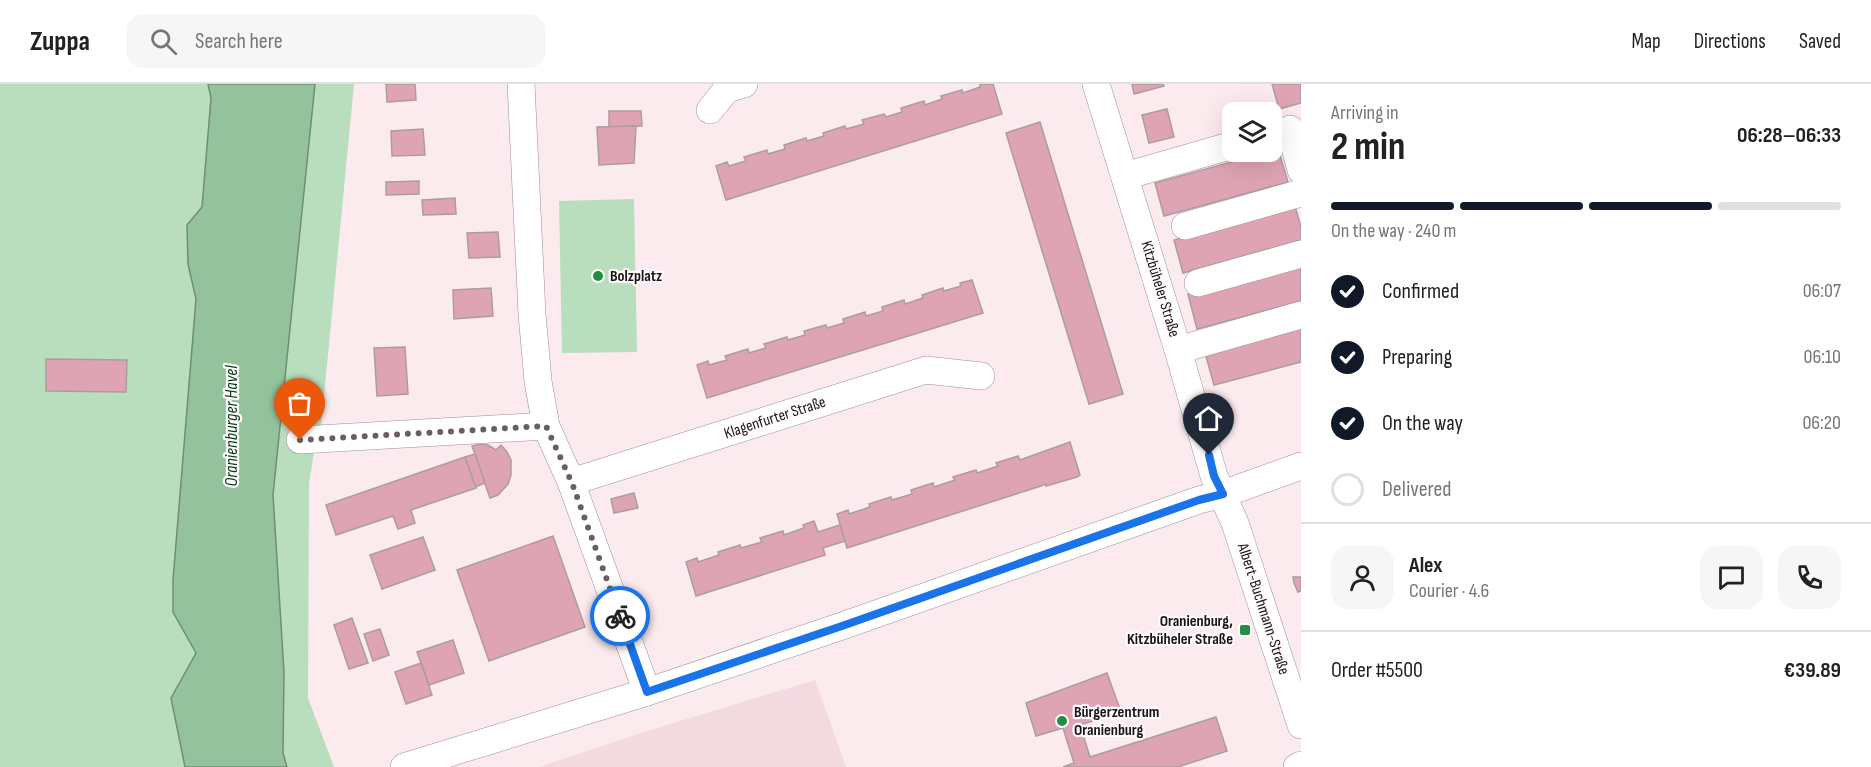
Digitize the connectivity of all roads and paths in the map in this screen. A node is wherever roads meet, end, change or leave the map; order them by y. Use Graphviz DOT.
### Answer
graph roads {
  1 [pos="521,84"];
  2 [pos="744,84"];
  3 [pos="1096,84"];
  4 [pos="711,110"];
  5 [pos="1288,130"];
  6 [pos="1222,148"];
  7 [pos="1301,170"];
  8 [pos="1125,176"];
  9 [pos="1301,193"];
  10 [pos="1185,226"];
  11 [pos="1301,254"];
  12 [pos="1198,283"];
  13 [pos="1301,315"];
  14 [pos="1178,350"];
  15 [pos="981,376"];
  16 [pos="546,426"];
  17 [pos="300,440"];
  18 [pos="1301,466"];
  19 [pos="572,483"];
  20 [pos="1223,494"];
  21 [pos="647,692"];
  22 [pos="1301,725"];
  23 [pos="1301,765"];
  24 [pos="404,767"];
  25 [pos="1297,767"];
  1 -- 16 [label="street"];
  2 -- 4 [label="street"];
  3 -- 8 [label="street, Kitzbüheler Straße"];
  5 -- 7 [label="street"];
  6 -- 8 [label="street"];
  8 -- 14 [label="street, Kitzbüheler Straße"];
  9 -- 10 [label="street"];
  11 -- 12 [label="street"];
  13 -- 14 [label="street"];
  14 -- 20 [label="street, Kitzbüheler Straße"];
  15 -- 19 [label="street, Klagenfurter Straße"];
  16 -- 17 [label="street"];
  16 -- 19 [label="street"];
  18 -- 20 [label="street"];
  19 -- 21 [label="street"];
  20 -- 21 [label="street"];
  20 -- 22 [label="street, Albert-Buchmann-Straße"];
  21 -- 24 [label="street"];
  23 -- 25 [label="street"];
}
